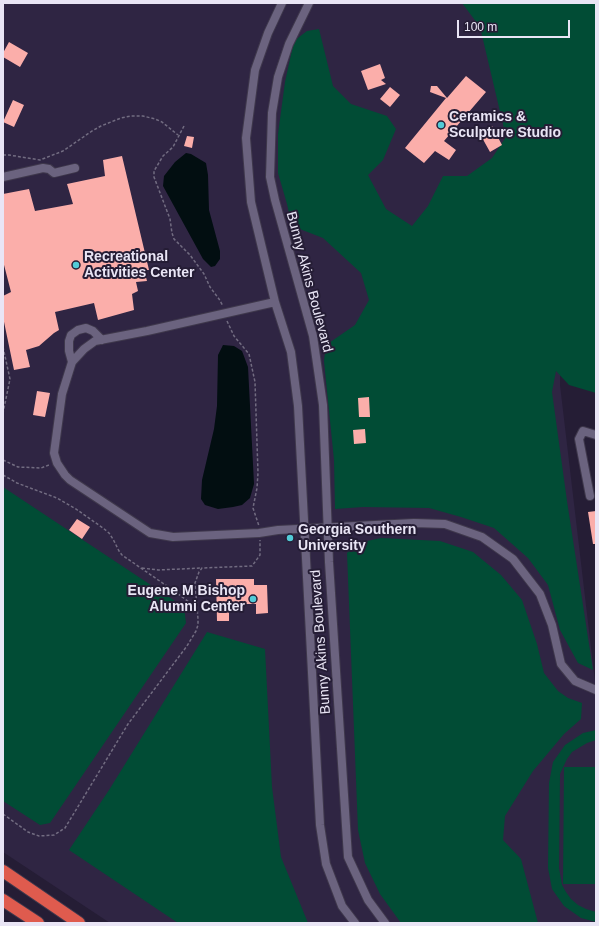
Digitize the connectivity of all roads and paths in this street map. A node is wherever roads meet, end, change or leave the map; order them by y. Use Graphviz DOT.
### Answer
graph roads {
  1 [pos="282,3"];
  2 [pos="309,3"];
  3 [pos="184,126"];
  4 [pos="179,135"];
  5 [pos="3,155"];
  6 [pos="75,168"];
  7 [pos="4,175"];
  8 [pos="275,302"];
  9 [pos="225,314"];
  10 [pos="102,340"];
  11 [pos="3,347"];
  12 [pos="72,362"];
  13 [pos="3,413"];
  14 [pos="596,435"];
  15 [pos="3,460"];
  16 [pos="57,463"];
  17 [pos="3,475"];
  18 [pos="590,496"];
  19 [pos="328,527"];
  20 [pos="305,529"];
  21 [pos="259,533"];
  22 [pos="140,568"];
  23 [pos="202,568"];
  24 [pos="197,608"];
  25 [pos="596,690"];
  26 [pos="3,814"];
  27 [pos="3,871"];
  28 [pos="3,900"];
  29 [pos="38,923"];
  30 [pos="79,923"];
  31 [pos="355,923"];
  32 [pos="385,923"];
  1 -- 8 [label="street, Bunny Akins Boulevard"];
  2 -- 19 [label="street, Bunny Akins Boulevard"];
  3 -- 4 [label="path"];
  4 -- 5 [label="path"];
  4 -- 9 [label="path"];
  6 -- 7 [label="street"];
  8 -- 9 [label="street"];
  8 -- 20 [label="street, Bunny Akins Boulevard"];
  9 -- 10 [label="street"];
  9 -- 21 [label="path"];
  10 -- 12 [label="street"];
  10 -- 12 [label="street"];
  11 -- 13 [label="path"];
  12 -- 16 [label="street"];
  14 -- 18 [label="street"];
  15 -- 16 [label="path"];
  16 -- 21 [label="street"];
  17 -- 22 [label="path"];
  19 -- 20 [label="street"];
  19 -- 25 [label="street"];
  19 -- 32 [label="street, Bunny Akins Boulevard"];
  20 -- 21 [label="street"];
  20 -- 31 [label="street, Bunny Akins Boulevard"];
  21 -- 23 [label="path"];
  22 -- 23 [label="path"];
  22 -- 24 [label="path"];
  23 -- 24 [label="path"];
  24 -- 26 [label="path"];
  27 -- 30 [label="highway"];
  28 -- 29 [label="highway"];
}
